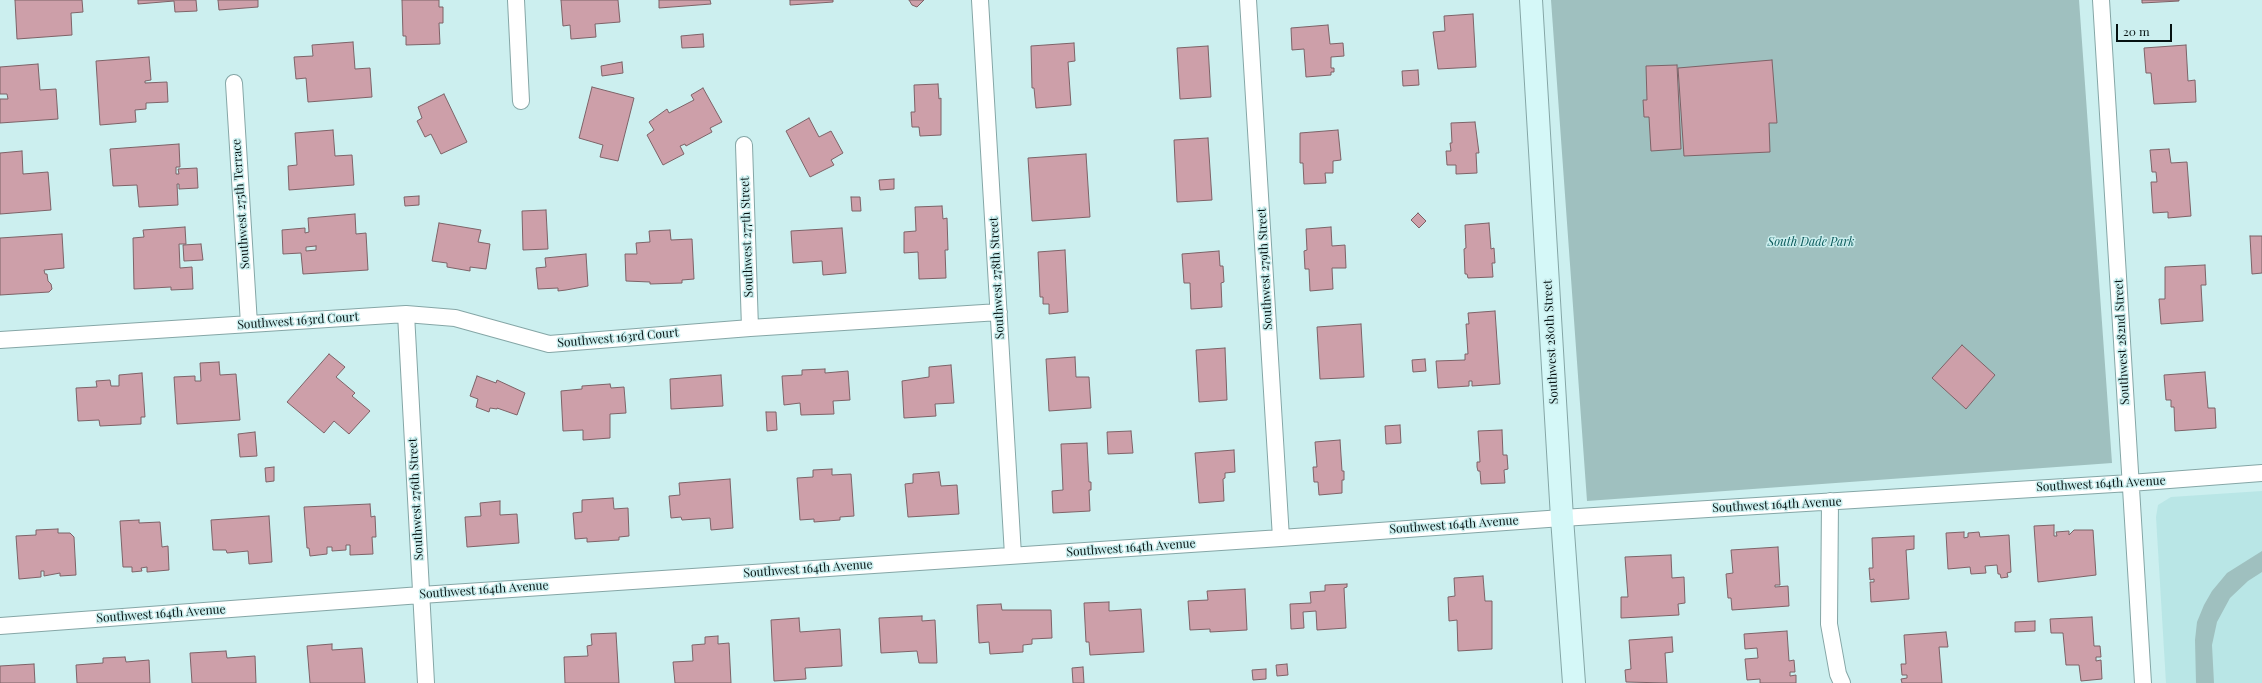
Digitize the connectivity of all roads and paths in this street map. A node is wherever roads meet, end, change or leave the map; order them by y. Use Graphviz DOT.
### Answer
graph roads {
  1 [pos="516,0"];
  2 [pos="980,0"];
  3 [pos="1248,0"];
  4 [pos="1531,0"];
  5 [pos="2101,0"];
  6 [pos="234,83"];
  7 [pos="521,101"];
  8 [pos="744,145"];
  9 [pos="999,312"];
  10 [pos="406,314"];
  11 [pos="249,324"];
  12 [pos="750,328"];
  13 [pos="0,340"];
  14 [pos="2262,473"];
  15 [pos="2130,483"];
  16 [pos="1830,502"];
  17 [pos="1562,518"];
  18 [pos="1281,538"];
  19 [pos="1013,555"];
  20 [pos="421,595"];
  21 [pos="0,626"];
  22 [pos="426,683"];
  23 [pos="1574,683"];
  24 [pos="1842,683"];
  25 [pos="2143,683"];
  1 -- 7 [label="street"];
  2 -- 9 [label="street, Southwest 278th Street"];
  3 -- 18 [label="street, Southwest 279th Street"];
  4 -- 17 [label="street, Southwest 280th Street"];
  5 -- 15 [label="street, Southwest 282nd Street"];
  6 -- 11 [label="street, Southwest 275th Terrace"];
  8 -- 12 [label="street, Southwest 277th Street"];
  9 -- 12 [label="street, Southwest 163rd Court"];
  9 -- 19 [label="street, Southwest 278th Street"];
  10 -- 11 [label="street, Southwest 163rd Court"];
  10 -- 12 [label="street, Southwest 163rd Court"];
  10 -- 20 [label="street, Southwest 276th Street"];
  11 -- 13 [label="street, Southwest 163rd Court"];
  14 -- 15 [label="street, Southwest 164th Avenue"];
  15 -- 16 [label="street, Southwest 164th Avenue"];
  15 -- 25 [label="street, Southwest 282nd Street"];
  16 -- 17 [label="street, Southwest 164th Avenue"];
  16 -- 24 [label="street"];
  17 -- 18 [label="street, Southwest 164th Avenue"];
  17 -- 23 [label="street, Southwest 280th Street"];
  18 -- 19 [label="street, Southwest 164th Avenue"];
  19 -- 20 [label="street, Southwest 164th Avenue"];
  20 -- 21 [label="street, Southwest 164th Avenue"];
  20 -- 22 [label="street, Southwest 276th Street"];
}
